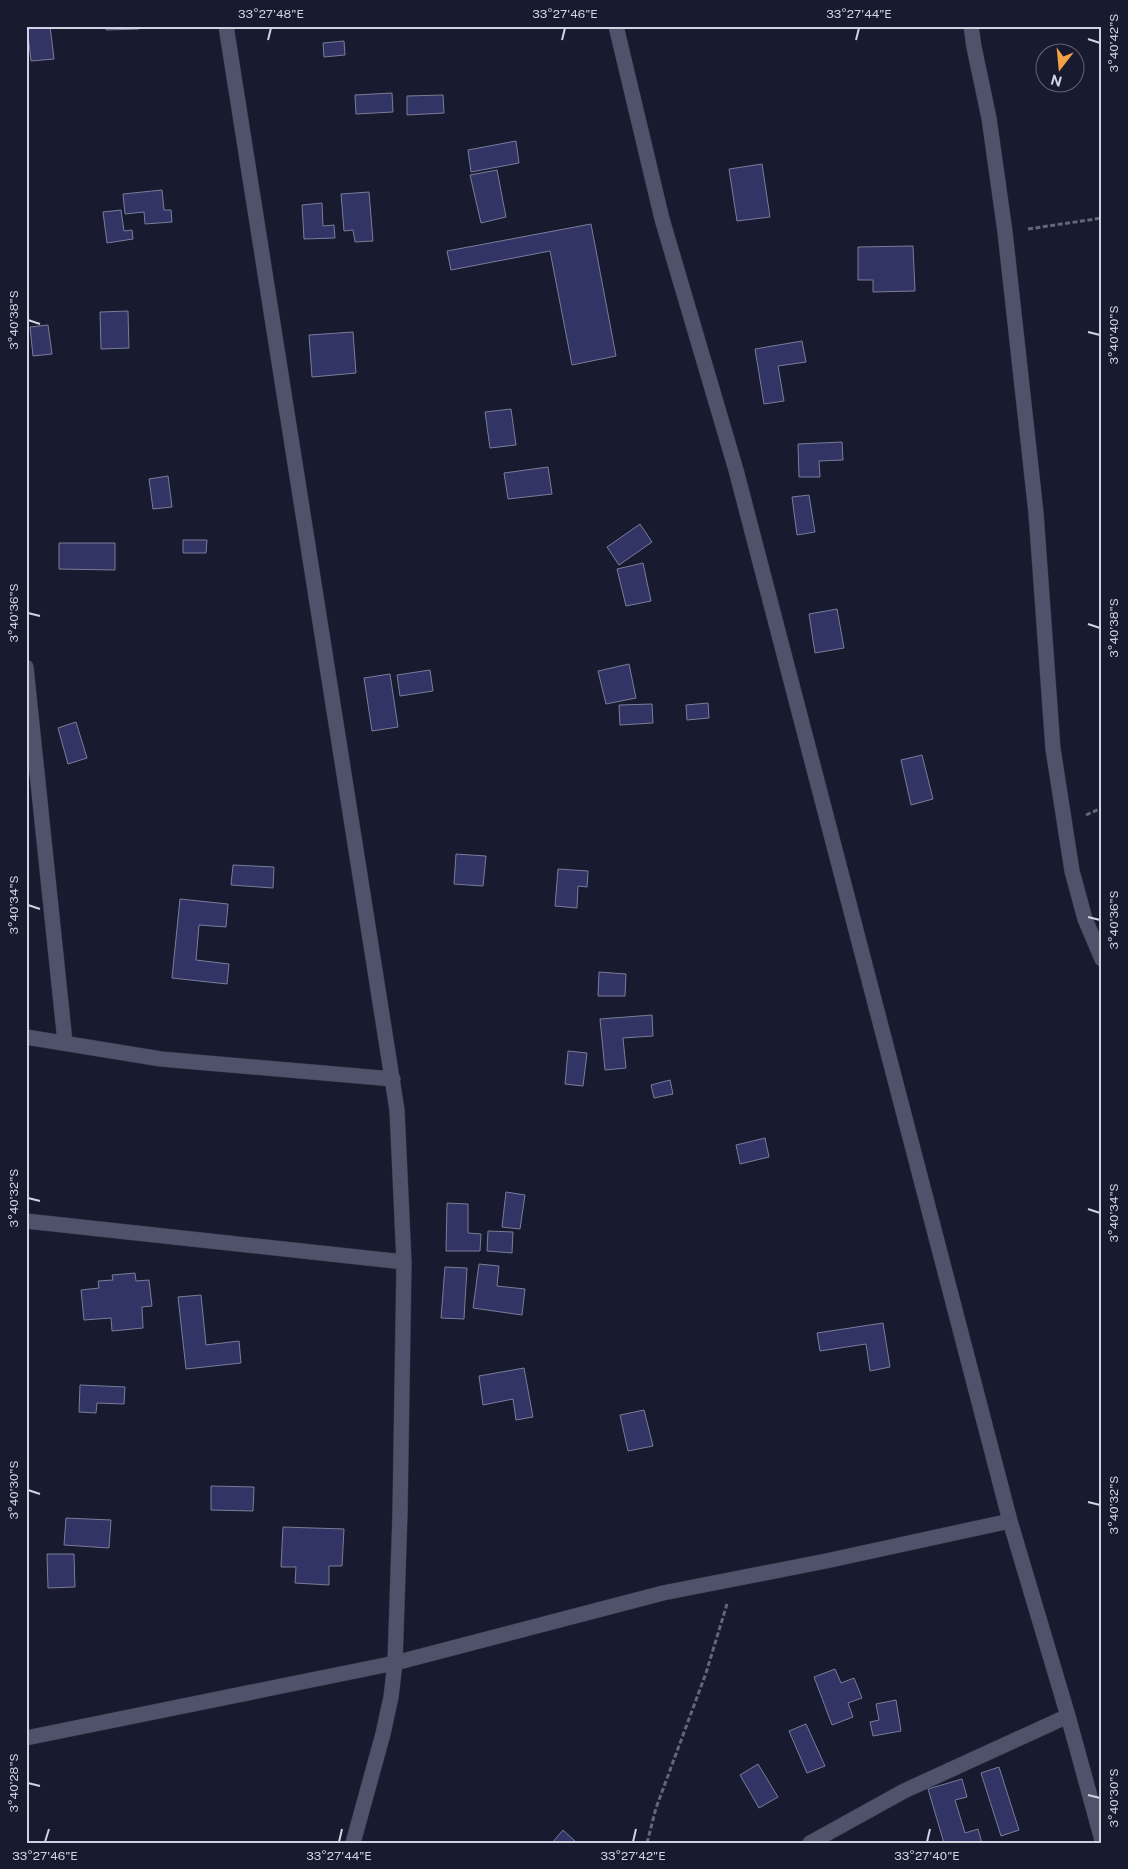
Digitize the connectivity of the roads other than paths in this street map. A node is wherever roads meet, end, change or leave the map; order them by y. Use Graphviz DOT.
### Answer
graph roads {
  1 [pos="226,26"];
  2 [pos="616,26"];
  3 [pos="971,26"];
  4 [pos="26,667"];
  5 [pos="1102,959"];
  6 [pos="26,1037"];
  7 [pos="65,1042"];
  8 [pos="393,1079"];
  9 [pos="26,1221"];
  10 [pos="404,1262"];
  11 [pos="1010,1521"];
  12 [pos="394,1663"];
  13 [pos="1068,1716"];
  14 [pos="26,1738"];
  15 [pos="1102,1840"];
  16 [pos="352,1843"];
  17 [pos="810,1843"];
  1 -- 8 [label="street"];
  2 -- 11 [label="street"];
  3 -- 5 [label="street"];
  4 -- 7 [label="street"];
  6 -- 7 [label="street"];
  7 -- 8 [label="street"];
  8 -- 10 [label="street"];
  9 -- 10 [label="street"];
  10 -- 12 [label="street"];
  11 -- 12 [label="street"];
  11 -- 13 [label="street"];
  12 -- 14 [label="street"];
  12 -- 16 [label="street"];
  13 -- 15 [label="street"];
  13 -- 17 [label="street"];
}
